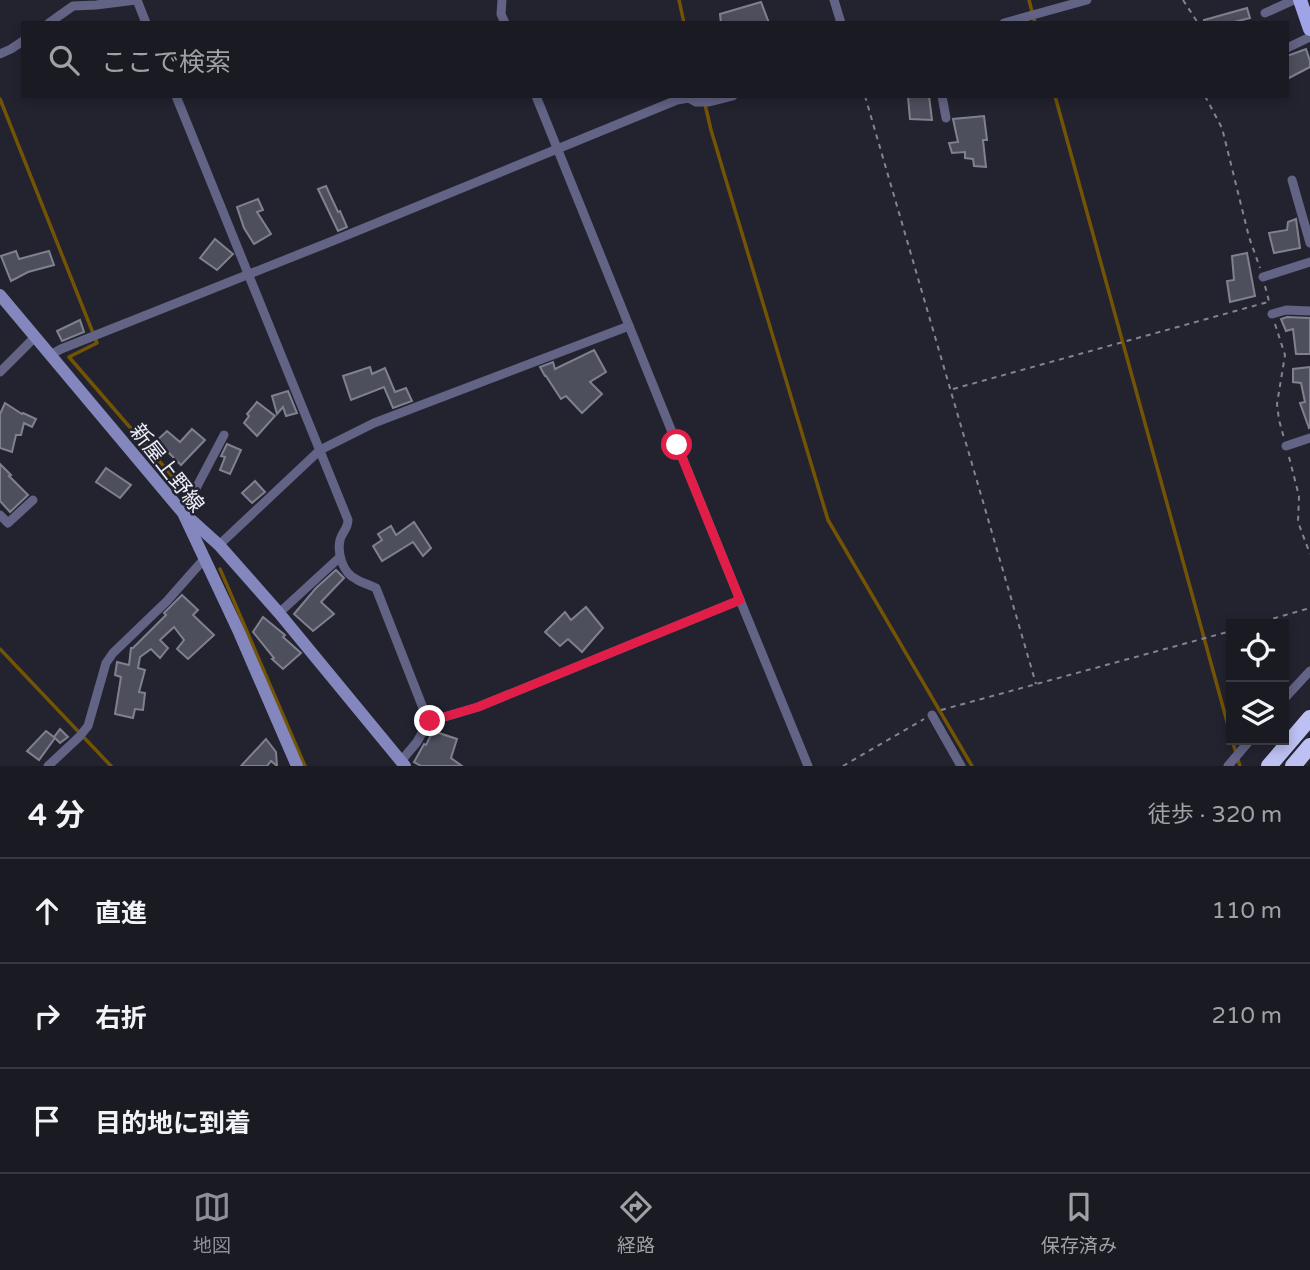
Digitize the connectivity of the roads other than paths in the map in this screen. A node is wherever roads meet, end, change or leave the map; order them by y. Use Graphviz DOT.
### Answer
graph roads {
  1 [pos="137,0"];
  2 [pos="502,0"];
  3 [pos="834,0"];
  4 [pos="1087,0"];
  5 [pos="1294,0"];
  6 [pos="1300,0"];
  7 [pos="1265,13"];
  8 [pos="52,21"];
  9 [pos="145,21"];
  10 [pos="504,21"];
  11 [pos="840,21"];
  12 [pos="1011,21"];
  13 [pos="1310,29"];
  14 [pos="1310,37"];
  15 [pos="21,42"];
  16 [pos="1289,47"];
  17 [pos="0,54"];
  18 [pos="177,98"];
  19 [pos="537,98"];
  20 [pos="689,98"];
  21 [pos="689,98"];
  22 [pos="725,98"];
  23 [pos="942,98"];
  24 [pos="946,118"];
  25 [pos="558,149"];
  26 [pos="1292,180"];
  27 [pos="1310,243"];
  28 [pos="1310,262"];
  29 [pos="248,274"];
  30 [pos="1263,276"];
  31 [pos="0,295"];
  32 [pos="1310,311"];
  33 [pos="1272,314"];
  34 [pos="629,326"];
  35 [pos="35,337"];
  36 [pos="50,355"];
  37 [pos="0,372"];
  38 [pos="224,435"];
  39 [pos="1310,439"];
  40 [pos="1286,446"];
  41 [pos="320,450"];
  42 [pos="33,500"];
  43 [pos="183,513"];
  44 [pos="0,515"];
  45 [pos="219,545"];
  46 [pos="340,557"];
  47 [pos="205,558"];
  48 [pos="740,600"];
  49 [pos="279,613"];
  50 [pos="1310,671"];
  51 [pos="1289,694"];
  52 [pos="932,715"];
  53 [pos="1310,718"];
  54 [pos="428,722"];
  55 [pos="1246,745"];
  56 [pos="1310,746"];
  57 [pos="403,763"];
  58 [pos="48,766"];
  59 [pos="297,766"];
  60 [pos="808,766"];
  61 [pos="961,766"];
  62 [pos="1228,766"];
  63 [pos="1269,766"];
  64 [pos="1293,766"];
  1 -- 8 [label="street"];
  1 -- 9 [label="street"];
  2 -- 10 [label="street"];
  3 -- 11 [label="street"];
  4 -- 12 [label="street"];
  5 -- 7 [label="street"];
  6 -- 13 [label="main road"];
  14 -- 16 [label="street"];
  15 -- 17 [label="street"];
  18 -- 29 [label="street"];
  19 -- 25 [label="street"];
  20 -- 22 [label="street"];
  21 -- 25 [label="street"];
  23 -- 24 [label="street"];
  25 -- 29 [label="street"];
  25 -- 34 [label="street"];
  26 -- 27 [label="street"];
  28 -- 30 [label="street"];
  29 -- 36 [label="street"];
  29 -- 41 [label="street"];
  31 -- 35 [label="main road, 新屋上野線"];
  32 -- 33 [label="street"];
  34 -- 41 [label="street"];
  34 -- 48 [label="street"];
  35 -- 36 [label="main road, 新屋上野線"];
  35 -- 37 [label="street"];
  36 -- 43 [label="main road, 新屋上野線"];
  38 -- 43 [label="street"];
  39 -- 40 [label="street"];
  41 -- 45 [label="street"];
  41 -- 46 [label="street"];
  42 -- 44 [label="street"];
  43 -- 45 [label="main road"];
  43 -- 47 [label="main road, 新屋上野線"];
  45 -- 49 [label="main road"];
  46 -- 49 [label="street"];
  46 -- 54 [label="street"];
  47 -- 58 [label="street"];
  47 -- 59 [label="main road, 新屋上野線"];
  48 -- 54 [label="street"];
  48 -- 60 [label="street"];
  49 -- 57 [label="main road"];
  50 -- 51 [label="street"];
  52 -- 61 [label="street"];
  53 -- 63 [label="highway"];
  54 -- 57 [label="street"];
  55 -- 62 [label="street"];
  56 -- 64 [label="highway"];
}
